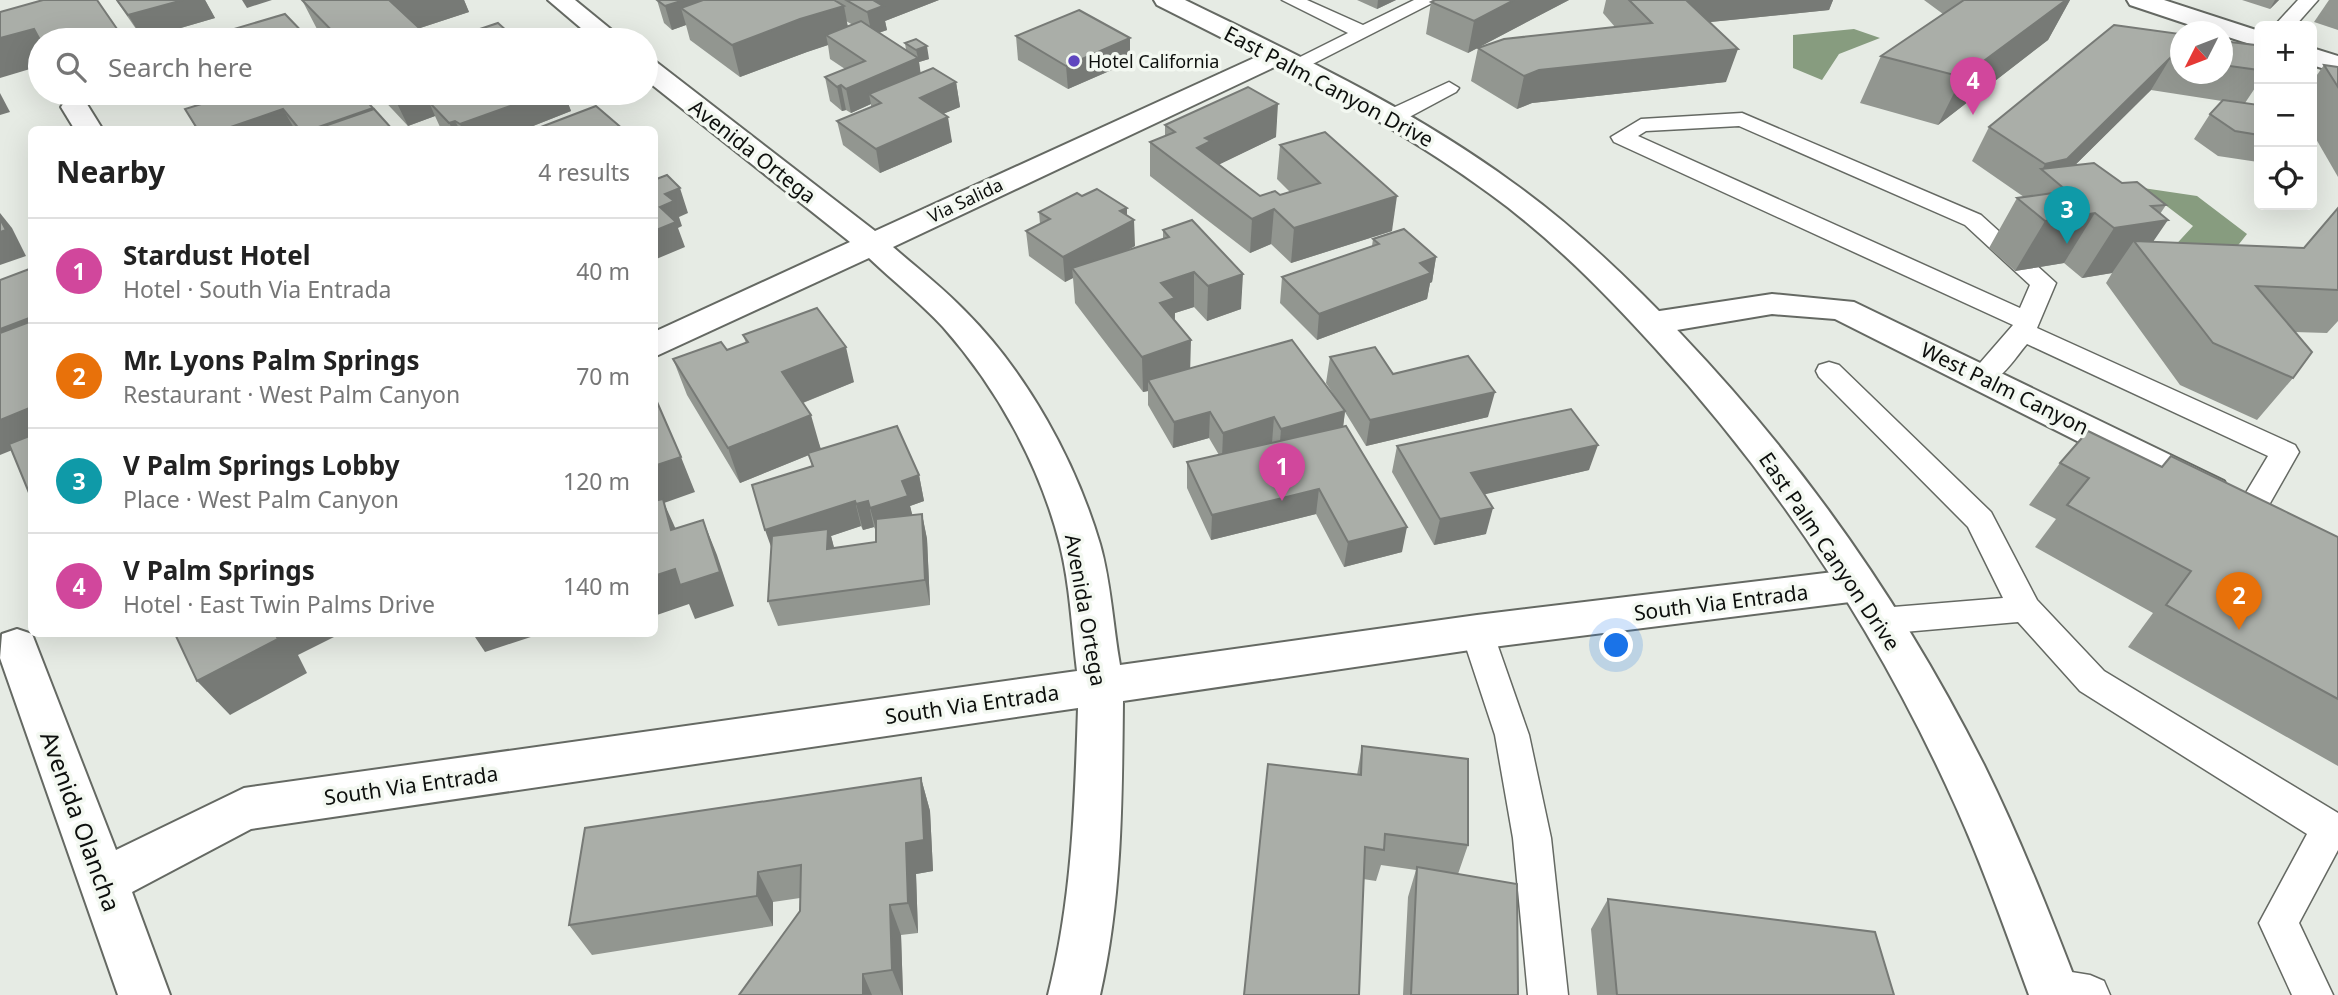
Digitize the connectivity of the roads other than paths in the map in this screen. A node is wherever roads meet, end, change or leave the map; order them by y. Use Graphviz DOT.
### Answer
graph roads {
  1 [pos="561,0"];
  2 [pos="1167,0"];
  3 [pos="1291,0"];
  4 [pos="1429,0"];
  5 [pos="2139,0"];
  6 [pos="2309,0"];
  7 [pos="2289,21"];
  8 [pos="596,28"];
  9 [pos="1364,33"];
  10 [pos="2254,37"];
  11 [pos="2317,58"];
  12 [pos="1287,61"];
  13 [pos="2338,65"];
  14 [pos="658,76"];
  15 [pos="1449,89"];
  16 [pos="1392,117"];
  17 [pos="872,243"];
  18 [pos="1653,323"];
  19 [pos="2024,326"];
  20 [pos="658,344"];
  21 [pos="1829,371"];
  22 [pos="1983,377"];
  23 [pos="2263,517"];
  24 [pos="1870,603"];
  25 [pos="2025,610"];
  26 [pos="1477,632"];
  27 [pos="20,645"];
  28 [pos="1101,685"];
  29 [pos="103,882"];
  30 [pos="2066,993"];
  31 [pos="144,995"];
  32 [pos="1074,995"];
  33 [pos="1548,995"];
  34 [pos="2313,995"];
  1 -- 8 [label="street"];
  2 -- 12 [label="street, East Palm Canyon Drive"];
  3 -- 9 [label="lane"];
  4 -- 9 [label="lane"];
  5 -- 10 [label="street"];
  6 -- 7 [label="lane"];
  9 -- 12 [label="lane"];
  11 -- 13 [label="street"];
  12 -- 16 [label="street, East Palm Canyon Drive"];
  12 -- 17 [label="street, Via Salida"];
  14 -- 17 [label="street, Avenida Ortega"];
  15 -- 16 [label="lane"];
  16 -- 18 [label="street, East Palm Canyon Drive"];
  17 -- 20 [label="street, Via Salida"];
  17 -- 28 [label="street, Avenida Ortega"];
  18 -- 22 [label="street, West Palm Canyon"];
  18 -- 24 [label="street, East Palm Canyon Drive"];
  19 -- 19 [label="lane"];
  19 -- 22 [label="lane"];
  19 -- 23 [label="lane"];
  21 -- 25 [label="lane"];
  22 -- 23 [label="street, West Palm Canyon"];
  24 -- 25 [label="lane"];
  24 -- 26 [label="street, South Via Entrada"];
  24 -- 30 [label="street, East Palm Canyon Drive"];
  25 -- 34 [label="lane"];
  26 -- 28 [label="street, South Via Entrada"];
  26 -- 33 [label="lane"];
  27 -- 29 [label="street, Avenida Olancha"];
  28 -- 29 [label="street, South Via Entrada"];
  28 -- 32 [label="street, Avenida Ortega"];
  29 -- 31 [label="street, Avenida Olancha"];
}
